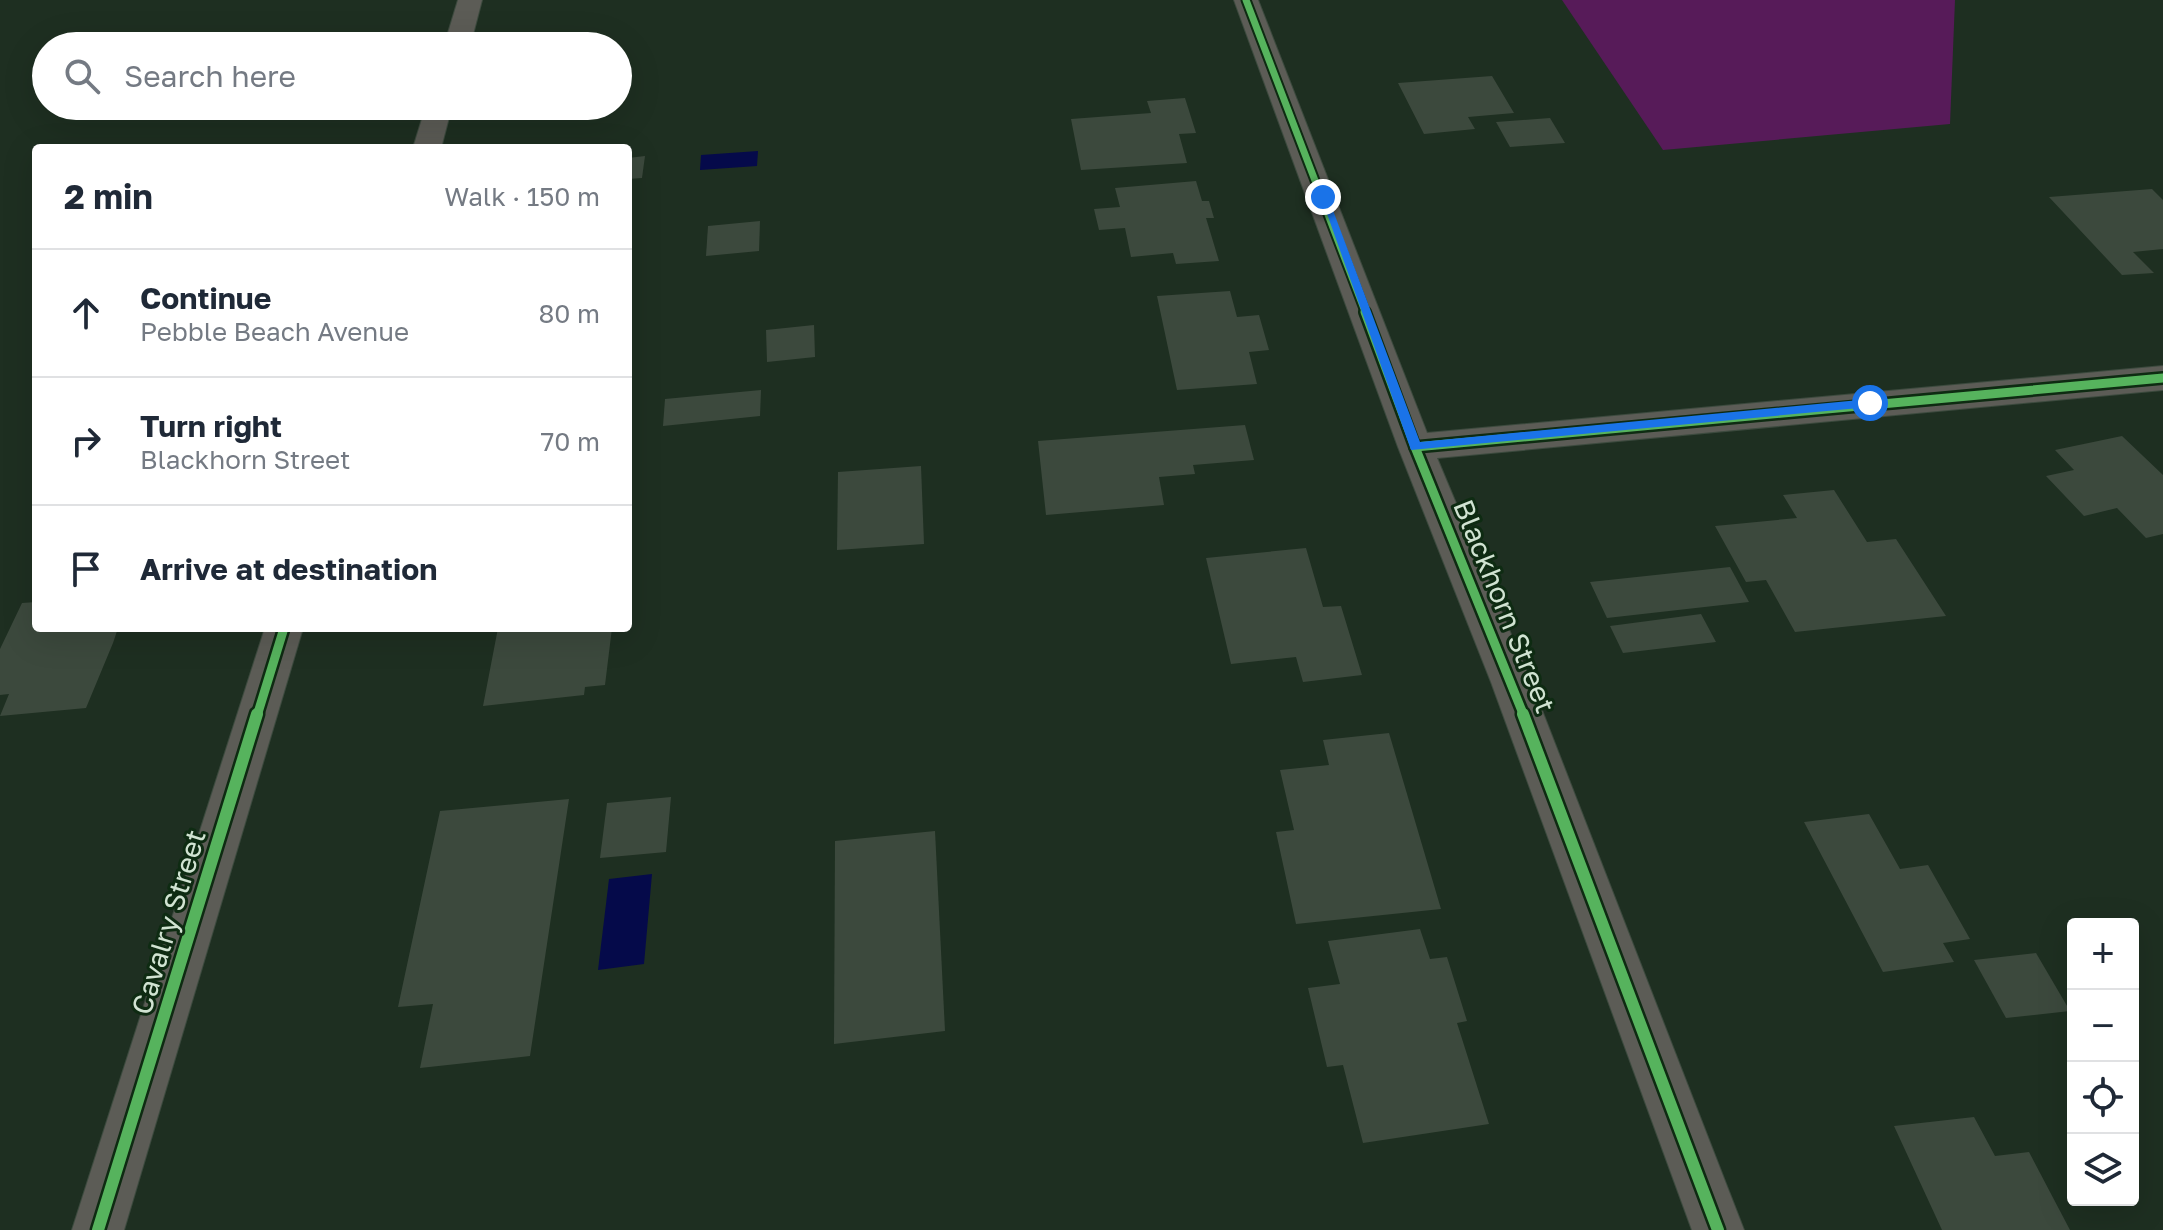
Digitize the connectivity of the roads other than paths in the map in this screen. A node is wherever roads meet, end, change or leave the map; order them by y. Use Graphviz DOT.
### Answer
graph roads {
  1 [pos="470,0"];
  2 [pos="1246,0"];
  3 [pos="461,32"];
  4 [pos="435,120"];
  5 [pos="428,144"];
  6 [pos="2163,378"];
  7 [pos="1415,447"];
  8 [pos="283,632"];
  9 [pos="98,1230"];
  10 [pos="1718,1230"];
  1 -- 3 [label="street"];
  2 -- 7 [label="street, Blackhorn Street"];
  4 -- 5 [label="street"];
  6 -- 7 [label="street"];
  7 -- 10 [label="street, Blackhorn Street"];
  8 -- 9 [label="street, Cavalry Street"];
}
